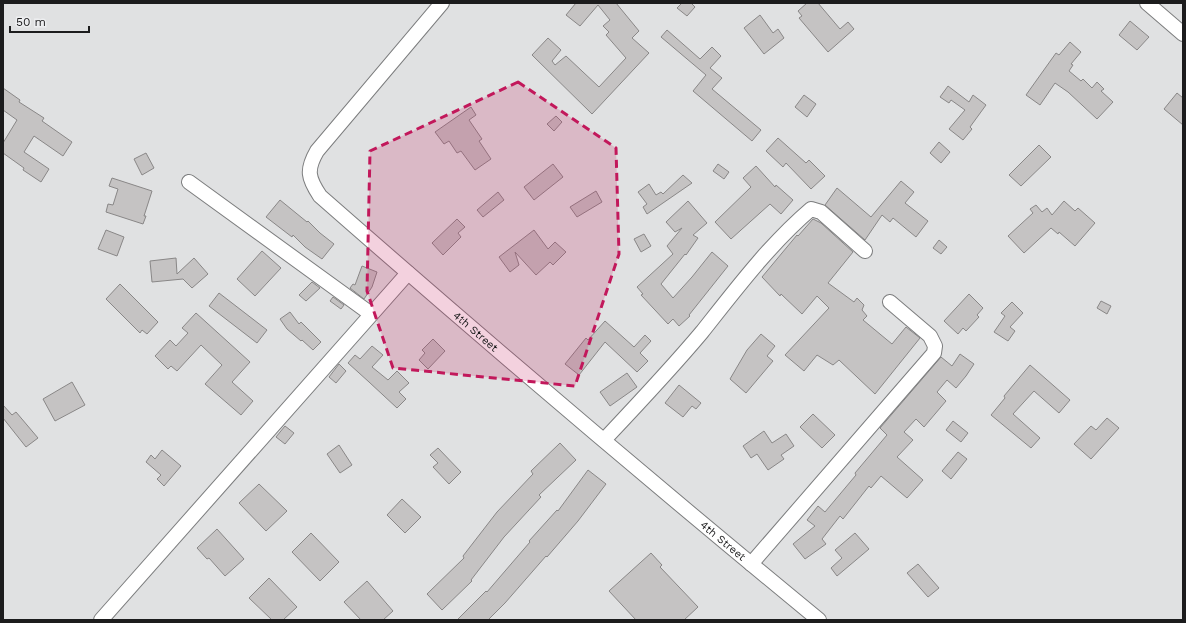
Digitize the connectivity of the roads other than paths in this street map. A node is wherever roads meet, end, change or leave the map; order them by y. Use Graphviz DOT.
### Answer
graph roads {
  1 [pos="442,3"];
  2 [pos="1147,3"];
  3 [pos="1183,34"];
  4 [pos="189,182"];
  5 [pos="865,251"];
  6 [pos="408,273"];
  7 [pos="890,302"];
  8 [pos="371,314"];
  9 [pos="604,440"];
  10 [pos="751,564"];
  11 [pos="101,620"];
  12 [pos="819,620"];
  1 -- 6 [label="street, 4th Street"];
  2 -- 3 [label="street"];
  4 -- 8 [label="street"];
  5 -- 9 [label="street"];
  6 -- 8 [label="street"];
  6 -- 9 [label="street, 4th Street"];
  7 -- 10 [label="street"];
  8 -- 11 [label="street"];
  9 -- 10 [label="street, 4th Street"];
  10 -- 12 [label="street, 4th Street"];
}
